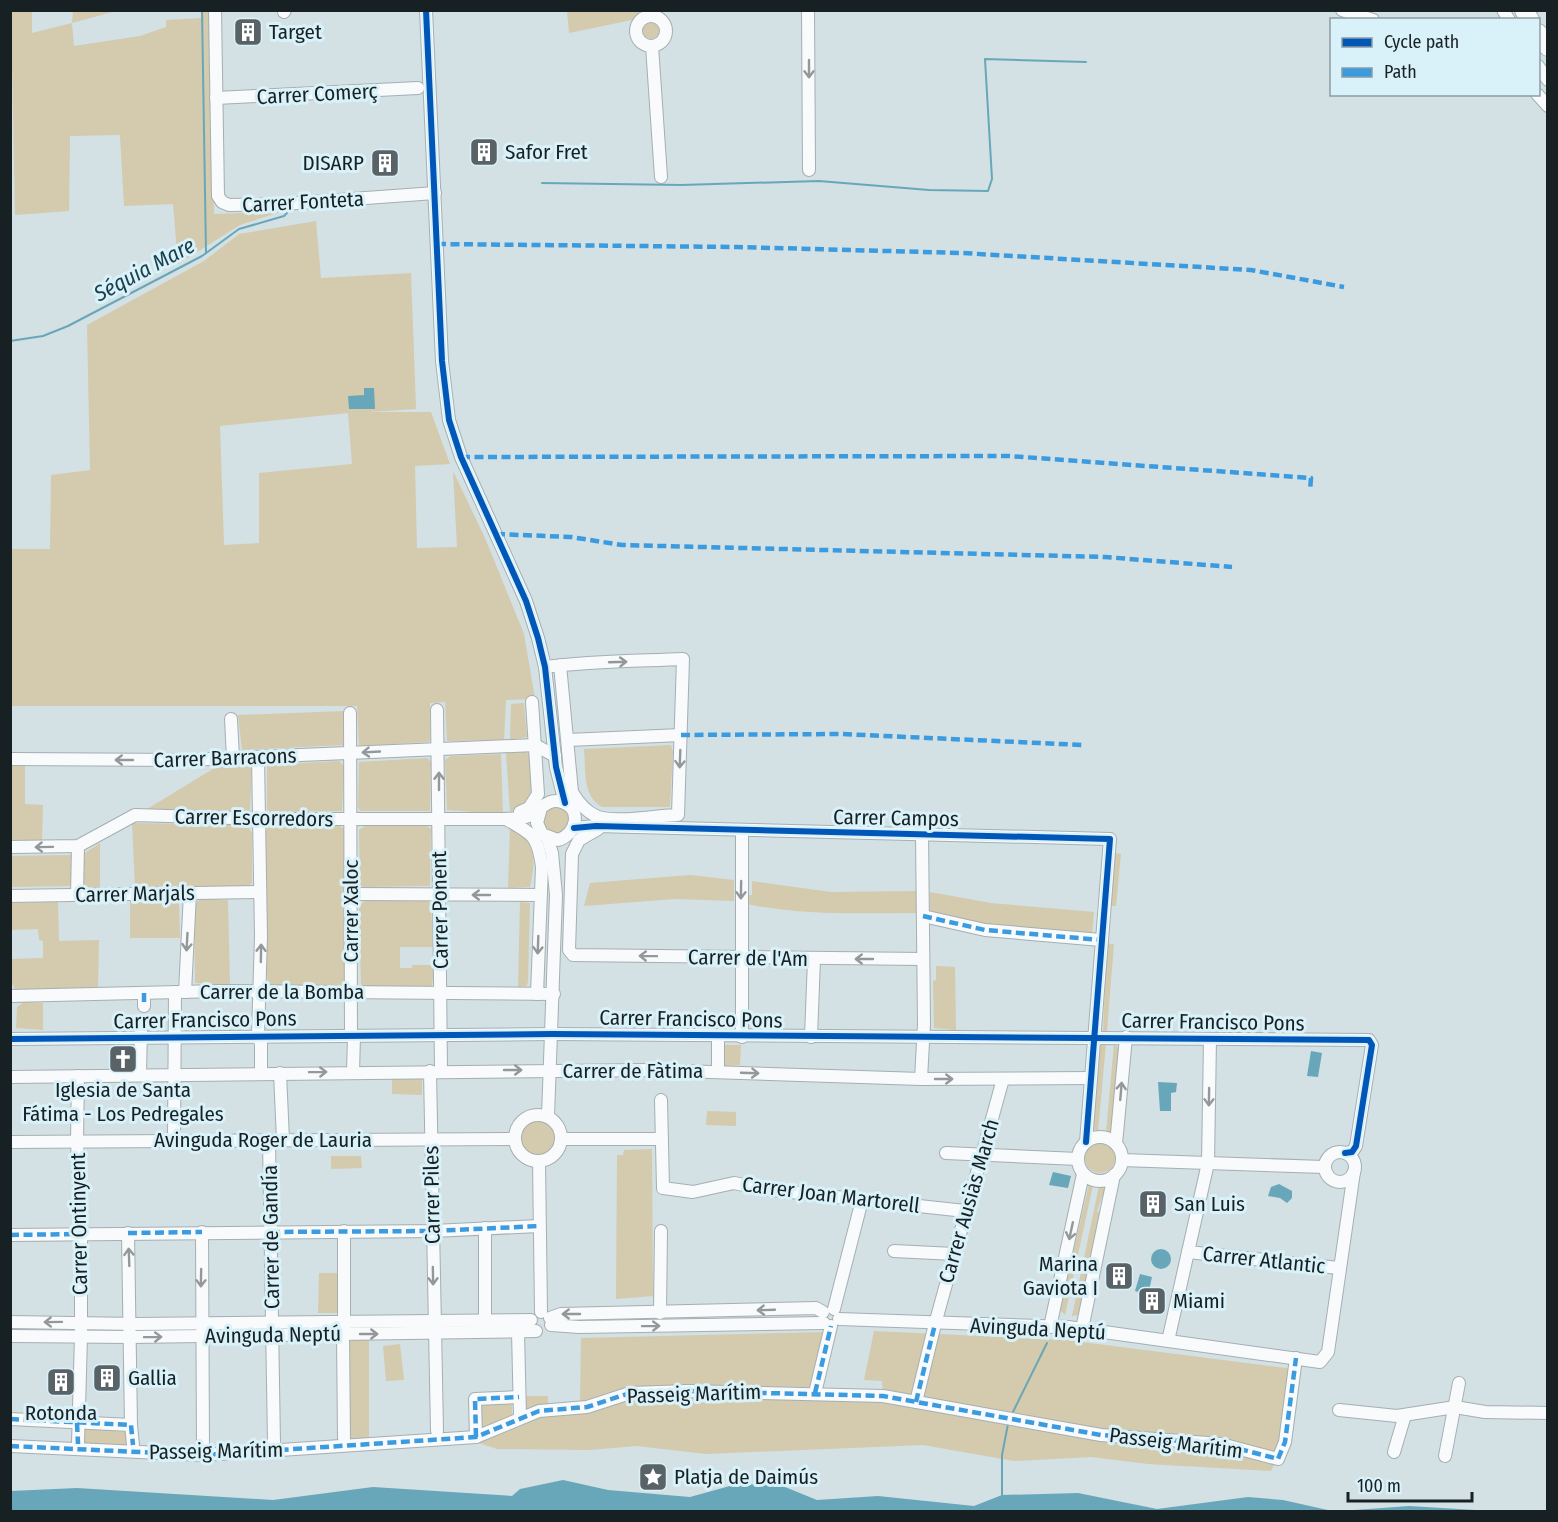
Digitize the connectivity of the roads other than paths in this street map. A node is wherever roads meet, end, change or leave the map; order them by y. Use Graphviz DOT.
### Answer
graph roads {
  1 [pos="215,10"];
  2 [pos="426,10"];
  3 [pos="808,10"];
  4 [pos="1342,10"];
  5 [pos="650,13"];
  6 [pos="1367,18"];
  7 [pos="652,46"];
  8 [pos="418,88"];
  9 [pos="216,98"];
  10 [pos="809,170"];
  11 [pos="661,177"];
  12 [pos="435,194"];
  13 [pos="560,665"];
  14 [pos="545,667"];
  15 [pos="532,702"];
  16 [pos="437,710"];
  17 [pos="350,713"];
  18 [pos="231,719"];
  19 [pos="681,735"];
  20 [pos="568,740"];
  21 [pos="535,745"];
  22 [pos="438,750"];
  23 [pos="350,753"];
  24 [pos="258,757"];
  25 [pos="233,758"];
  26 [pos="10,759"];
  27 [pos="556,762"];
  28 [pos="565,803"];
  29 [pos="544,806"];
  30 [pos="259,819"];
  31 [pos="351,819"];
  32 [pos="506,819"];
  33 [pos="628,819"];
  34 [pos="439,820"];
  35 [pos="599,821"];
  36 [pos="574,822"];
  37 [pos="681,830"];
  38 [pos="742,831"];
  39 [pos="543,833"];
  40 [pos="922,834"];
  41 [pos="564,838"];
  42 [pos="78,846"];
  43 [pos="10,847"];
  44 [pos="556,877"];
  45 [pos="260,892"];
  46 [pos="190,893"];
  47 [pos="351,894"];
  48 [pos="77,895"];
  49 [pos="440,895"];
  50 [pos="540,895"];
  51 [pos="10,896"];
  52 [pos="923,916"];
  53 [pos="1101,940"];
  54 [pos="742,958"];
  55 [pos="814,959"];
  56 [pos="923,959"];
  57 [pos="351,991"];
  58 [pos="180,992"];
  59 [pos="260,992"];
  60 [pos="144,993"];
  61 [pos="441,993"];
  62 [pos="537,994"];
  63 [pos="554,994"];
  64 [pos="10,996"];
  65 [pos="144,1006"];
  66 [pos="141,1032"];
  67 [pos="552,1034"];
  68 [pos="258,1035"];
  69 [pos="441,1035"];
  70 [pos="174,1036"];
  71 [pos="352,1036"];
  72 [pos="718,1036"];
  73 [pos="742,1037"];
  74 [pos="811,1037"];
  75 [pos="1126,1037"];
  76 [pos="924,1038"];
  77 [pos="1094,1038"];
  78 [pos="10,1039"];
  79 [pos="1210,1039"];
  80 [pos="436,1070"];
  81 [pos="551,1071"];
  82 [pos="353,1072"];
  83 [pos="718,1072"];
  84 [pos="280,1073"];
  85 [pos="175,1074"];
  86 [pos="261,1074"];
  87 [pos="140,1075"];
  88 [pos="78,1076"];
  89 [pos="10,1077"];
  90 [pos="1090,1077"];
  91 [pos="921,1079"];
  92 [pos="1003,1079"];
  93 [pos="662,1100"];
  94 [pos="548,1116"];
  95 [pos="514,1139"];
  96 [pos="561,1139"];
  97 [pos="662,1139"];
  98 [pos="174,1140"];
  99 [pos="269,1140"];
  100 [pos="283,1140"];
  101 [pos="432,1140"];
  102 [pos="76,1141"];
  103 [pos="10,1142"];
  104 [pos="1086,1142"];
  105 [pos="1116,1144"];
  106 [pos="946,1153"];
  107 [pos="1345,1153"];
  108 [pos="981,1154"];
  109 [pos="1078,1159"];
  110 [pos="1122,1160"];
  111 [pos="539,1161"];
  112 [pos="1208,1163"];
  113 [pos="1324,1167"];
  114 [pos="1354,1172"];
  115 [pos="1083,1174"];
  116 [pos="1114,1175"];
  117 [pos="1344,1182"];
  118 [pos="1350,1197"];
  119 [pos="862,1200"];
  120 [pos="965,1211"];
  121 [pos="539,1226"];
  122 [pos="485,1228"];
  123 [pos="344,1231"];
  124 [pos="433,1231"];
  125 [pos="661,1231"];
  126 [pos="202,1232"];
  127 [pos="271,1232"];
  128 [pos="128,1233"];
  129 [pos="81,1234"];
  130 [pos="10,1235"];
  131 [pos="894,1251"];
  132 [pos="1188,1252"];
  133 [pos="954,1254"];
  134 [pos="1339,1268"];
  135 [pos="660,1313"];
  136 [pos="830,1318"];
  137 [pos="485,1319"];
  138 [pos="434,1320"];
  139 [pos="80,1321"];
  140 [pos="542,1321"];
  141 [pos="10,1322"];
  142 [pos="130,1324"];
  143 [pos="935,1324"];
  144 [pos="1050,1327"];
  145 [pos="273,1328"];
  146 [pos="201,1329"];
  147 [pos="1082,1329"];
  148 [pos="344,1330"];
  149 [pos="518,1331"];
  150 [pos="434,1333"];
  151 [pos="10,1336"];
  152 [pos="81,1336"];
  153 [pos="131,1337"];
  154 [pos="1168,1341"];
  155 [pos="1301,1359"];
  156 [pos="1459,1383"];
  157 [pos="815,1393"];
  158 [pos="519,1396"];
  159 [pos="916,1402"];
  160 [pos="1455,1407"];
  161 [pos="1339,1410"];
  162 [pos="1548,1413"];
  163 [pos="1405,1415"];
  164 [pos="520,1418"];
  165 [pos="10,1419"];
  166 [pos="77,1423"];
  167 [pos="131,1425"];
  168 [pos="437,1431"];
  169 [pos="476,1437"];
  170 [pos="344,1438"];
  171 [pos="274,1443"];
  172 [pos="78,1444"];
  173 [pos="133,1445"];
  174 [pos="10,1446"];
  175 [pos="203,1448"];
  176 [pos="1394,1452"];
  177 [pos="1445,1456"];
  1 -- 9 [label="street, Carrer Fonteta"];
  2 -- 12 [label="street"];
  3 -- 10 [label="street, one-way"];
  4 -- 6 [label="street"];
  5 -- 7 [label="street"];
  5 -- 7 [label="street"];
  7 -- 11 [label="street"];
  8 -- 9 [label="street, Carrer Comerç"];
  9 -- 12 [label="street, Carrer Fonteta"];
  12 -- 14 [label="street"];
  13 -- 14 [label="street"];
  13 -- 19 [label="street, one-way"];
  13 -- 20 [label="street"];
  14 -- 27 [label="street"];
  15 -- 21 [label="street"];
  16 -- 22 [label="street"];
  17 -- 23 [label="street, Carrer Xaloc"];
  18 -- 25 [label="street"];
  19 -- 20 [label="street"];
  19 -- 33 [label="street, one-way"];
  20 -- 35 [label="street"];
  21 -- 22 [label="street, Carrer Barracons"];
  21 -- 27 [label="street"];
  21 -- 32 [label="street"];
  22 -- 23 [label="street, Carrer Barracons, one-way"];
  34 -- 22 [label="street, Carrer Ponent, one-way"];
  23 -- 24 [label="street, Carrer Barracons"];
  23 -- 31 [label="street, Carrer Xaloc"];
  24 -- 25 [label="street, Carrer Barracons"];
  24 -- 30 [label="street"];
  25 -- 26 [label="street, Carrer Barracons, one-way"];
  27 -- 28 [label="street"];
  27 -- 29 [label="street"];
  28 -- 29 [label="street"];
  28 -- 36 [label="street"];
  29 -- 32 [label="street, Carrer Escorredors"];
  29 -- 39 [label="street"];
  30 -- 31 [label="street, Carrer Escorredors"];
  30 -- 42 [label="street, Carrer Escorredors"];
  30 -- 45 [label="street"];
  31 -- 34 [label="street, Carrer Escorredors"];
  31 -- 47 [label="street, Carrer Xaloc"];
  32 -- 34 [label="street, Carrer Escorredors"];
  32 -- 39 [label="street, Carrer Escorredors"];
  32 -- 50 [label="street"];
  33 -- 35 [label="street"];
  33 -- 37 [label="street"];
  34 -- 49 [label="street, Carrer Ponent"];
  35 -- 36 [label="street"];
  35 -- 37 [label="street"];
  54 -- 35 [label="street, Carrer de l'Am, one-way"];
  36 -- 41 [label="street"];
  37 -- 38 [label="street, Carrer Campos"];
  38 -- 40 [label="street, Carrer Campos"];
  38 -- 54 [label="street, one-way"];
  39 -- 41 [label="street"];
  39 -- 44 [label="street"];
  40 -- 52 [label="street"];
  40 -- 53 [label="street, Carrer Campos"];
  41 -- 44 [label="street"];
  42 -- 43 [label="street, Carrer Escorredors, one-way"];
  42 -- 48 [label="street"];
  44 -- 63 [label="street"];
  45 -- 46 [label="street, Carrer Marjals"];
  59 -- 45 [label="street, one-way"];
  46 -- 48 [label="street, Carrer Marjals"];
  46 -- 58 [label="street, one-way"];
  47 -- 49 [label="street"];
  47 -- 57 [label="street, Carrer Xaloc"];
  48 -- 51 [label="street, Carrer Marjals"];
  50 -- 49 [label="street, one-way"];
  49 -- 61 [label="street, Carrer Ponent"];
  50 -- 62 [label="street, one-way"];
  52 -- 53 [label="street"];
  52 -- 56 [label="street"];
  53 -- 77 [label="street"];
  54 -- 55 [label="street, Carrer de l'Am"];
  54 -- 73 [label="street"];
  56 -- 55 [label="street, Carrer de l'Am, one-way"];
  55 -- 74 [label="street"];
  56 -- 76 [label="street"];
  57 -- 59 [label="street, Carrer de la Bomba"];
  57 -- 61 [label="street, Carrer de la Bomba"];
  57 -- 71 [label="street, Carrer Xaloc"];
  58 -- 59 [label="street, Carrer de la Bomba"];
  58 -- 60 [label="street, Carrer de la Bomba"];
  58 -- 70 [label="street"];
  59 -- 68 [label="street"];
  60 -- 64 [label="street, Carrer de la Bomba"];
  60 -- 65 [label="street"];
  61 -- 62 [label="street, Carrer de la Bomba"];
  61 -- 69 [label="street, Carrer Ponent"];
  62 -- 63 [label="street, Carrer de la Bomba"];
  63 -- 67 [label="street"];
  66 -- 70 [label="street, Carrer Francisco Pons"];
  66 -- 78 [label="street, Carrer Francisco Pons"];
  66 -- 87 [label="street"];
  67 -- 69 [label="street, Carrer Francisco Pons"];
  67 -- 72 [label="street, Carrer Francisco Pons"];
  67 -- 81 [label="street"];
  68 -- 70 [label="street, Carrer Francisco Pons"];
  68 -- 71 [label="street, Carrer Francisco Pons"];
  68 -- 86 [label="street"];
  69 -- 71 [label="street, Carrer Francisco Pons"];
  69 -- 80 [label="street, Carrer Ponent"];
  70 -- 85 [label="street"];
  71 -- 82 [label="street, Carrer Xaloc"];
  72 -- 73 [label="street, Carrer Francisco Pons"];
  72 -- 83 [label="street"];
  73 -- 74 [label="street, Carrer Francisco Pons"];
  74 -- 76 [label="street, Carrer Francisco Pons"];
  75 -- 77 [label="street, Carrer Francisco Pons"];
  75 -- 79 [label="street, Carrer Francisco Pons"];
  105 -- 75 [label="street, one-way"];
  76 -- 77 [label="street, Carrer Francisco Pons"];
  76 -- 91 [label="street"];
  77 -- 90 [label="street"];
  79 -- 107 [label="street, Carrer Francisco Pons"];
  79 -- 112 [label="street, one-way"];
  80 -- 81 [label="street, Carrer de Fàtima, one-way"];
  80 -- 82 [label="street, Carrer de Fàtima"];
  80 -- 101 [label="street, Carrer Piles"];
  81 -- 83 [label="street, Carrer de Fàtima"];
  81 -- 94 [label="street"];
  84 -- 82 [label="street, Carrer de Fàtima, one-way"];
  83 -- 91 [label="street, Carrer de Fàtima, one-way"];
  84 -- 86 [label="street, Carrer de Fàtima"];
  84 -- 100 [label="street"];
  85 -- 86 [label="street, Carrer de Fàtima"];
  85 -- 87 [label="street, Carrer de Fàtima"];
  85 -- 98 [label="street"];
  87 -- 88 [label="street, Carrer de Fàtima"];
  88 -- 89 [label="street, Carrer de Fàtima"];
  88 -- 102 [label="street, Carrer Ontinyent"];
  90 -- 92 [label="street, Carrer de Fàtima"];
  90 -- 104 [label="street"];
  91 -- 92 [label="street, Carrer de Fàtima, one-way"];
  92 -- 108 [label="street, Carrer Ausiàs March"];
  93 -- 97 [label="street"];
  94 -- 95 [label="street"];
  94 -- 96 [label="street"];
  95 -- 101 [label="street, Avinguda Roger de Lauria"];
  95 -- 111 [label="street"];
  96 -- 97 [label="street"];
  96 -- 111 [label="street"];
  97 -- 119 [label="street, Carrer Joan Martorell"];
  98 -- 99 [label="street, Avinguda Roger de Lauria"];
  98 -- 102 [label="street, Avinguda Roger de Lauria"];
  99 -- 100 [label="street, Avinguda Roger de Lauria"];
  99 -- 127 [label="street, Carrer de Gandía"];
  100 -- 101 [label="street, Avinguda Roger de Lauria"];
  101 -- 124 [label="street, Carrer Piles"];
  102 -- 103 [label="street, Avinguda Roger de Lauria"];
  102 -- 129 [label="street, Carrer Ontinyent"];
  104 -- 105 [label="street"];
  104 -- 109 [label="street"];
  105 -- 110 [label="street"];
  106 -- 108 [label="street"];
  107 -- 113 [label="street"];
  107 -- 114 [label="street"];
  108 -- 109 [label="street"];
  108 -- 120 [label="street, Carrer Ausiàs March"];
  109 -- 115 [label="street"];
  110 -- 112 [label="street"];
  110 -- 116 [label="street"];
  111 -- 121 [label="street"];
  112 -- 113 [label="street"];
  112 -- 132 [label="street"];
  113 -- 117 [label="street"];
  114 -- 117 [label="street"];
  114 -- 118 [label="street"];
  115 -- 116 [label="street"];
  115 -- 144 [label="street, one-way"];
  116 -- 147 [label="street"];
  117 -- 118 [label="street"];
  118 -- 134 [label="street"];
  119 -- 120 [label="street, Carrer Joan Martorell"];
  119 -- 136 [label="street"];
  120 -- 133 [label="street, Carrer Ausiàs March"];
  121 -- 122 [label="street"];
  121 -- 140 [label="street"];
  122 -- 124 [label="street"];
  122 -- 137 [label="street"];
  123 -- 124 [label="street"];
  123 -- 127 [label="street"];
  123 -- 148 [label="street"];
  124 -- 138 [label="street, Carrer Piles, one-way"];
  125 -- 135 [label="street"];
  126 -- 127 [label="street"];
  126 -- 128 [label="street"];
  126 -- 146 [label="street, one-way"];
  127 -- 145 [label="street, Carrer de Gandía"];
  128 -- 129 [label="street"];
  142 -- 128 [label="street, one-way"];
  129 -- 130 [label="street"];
  129 -- 139 [label="street, Carrer Ontinyent"];
  131 -- 133 [label="street"];
  132 -- 134 [label="street, Carrer Atlantic"];
  132 -- 154 [label="street"];
  133 -- 143 [label="street, Carrer Ausiàs March"];
  134 -- 155 [label="street"];
  136 -- 135 [label="street, Avinguda Neptú, one-way"];
  135 -- 140 [label="street, Avinguda Neptú, one-way"];
  140 -- 136 [label="street, Avinguda Neptú, one-way"];
  136 -- 143 [label="street, Avinguda Neptú"];
  136 -- 157 [label="street"];
  137 -- 138 [label="street, Avinguda Neptú"];
  137 -- 140 [label="street, Avinguda Neptú"];
  138 -- 148 [label="street, Avinguda Neptú"];
  138 -- 150 [label="street, Carrer Piles"];
  139 -- 141 [label="street, Avinguda Neptú, one-way"];
  139 -- 142 [label="street, Avinguda Neptú"];
  139 -- 152 [label="street, Carrer Ontinyent"];
  140 -- 149 [label="street, Avinguda Neptú"];
  142 -- 146 [label="street, Avinguda Neptú"];
  142 -- 153 [label="street"];
  143 -- 144 [label="street, Avinguda Neptú"];
  143 -- 159 [label="street, Carrer Ausiàs March"];
  144 -- 147 [label="street, Avinguda Neptú"];
  145 -- 146 [label="street, Avinguda Neptú"];
  145 -- 148 [label="street, Avinguda Neptú"];
  145 -- 171 [label="street, Carrer de Gandía"];
  153 -- 146 [label="street, Avinguda Neptú, one-way"];
  146 -- 175 [label="street"];
  147 -- 154 [label="street, Avinguda Neptú"];
  148 -- 150 [label="street, Avinguda Neptú, one-way"];
  148 -- 170 [label="street"];
  149 -- 150 [label="street, Avinguda Neptú"];
  149 -- 158 [label="street"];
  150 -- 168 [label="street, Carrer Piles"];
  151 -- 152 [label="street, Avinguda Neptú"];
  152 -- 153 [label="street, Avinguda Neptú"];
  152 -- 166 [label="street, Carrer Ontinyent"];
  153 -- 167 [label="street"];
  154 -- 155 [label="street, Avinguda Neptú"];
  155 -- 159 [label="street, Passeig Marítim"];
  156 -- 160 [label="street"];
  157 -- 159 [label="street, Passeig Marítim"];
  157 -- 164 [label="street, Passeig Marítim"];
  158 -- 164 [label="street"];
  158 -- 169 [label="street"];
  160 -- 162 [label="street"];
  160 -- 163 [label="street"];
  160 -- 177 [label="street"];
  161 -- 163 [label="street"];
  163 -- 176 [label="street"];
  164 -- 169 [label="street, Passeig Marítim"];
  165 -- 166 [label="street, Passeig Marítim"];
  166 -- 167 [label="street, Passeig Marítim"];
  166 -- 172 [label="street, Carrer Ontinyent"];
  167 -- 173 [label="street, Passeig Marítim"];
  169 -- 174 [label="street, Passeig Marítim"];
}
